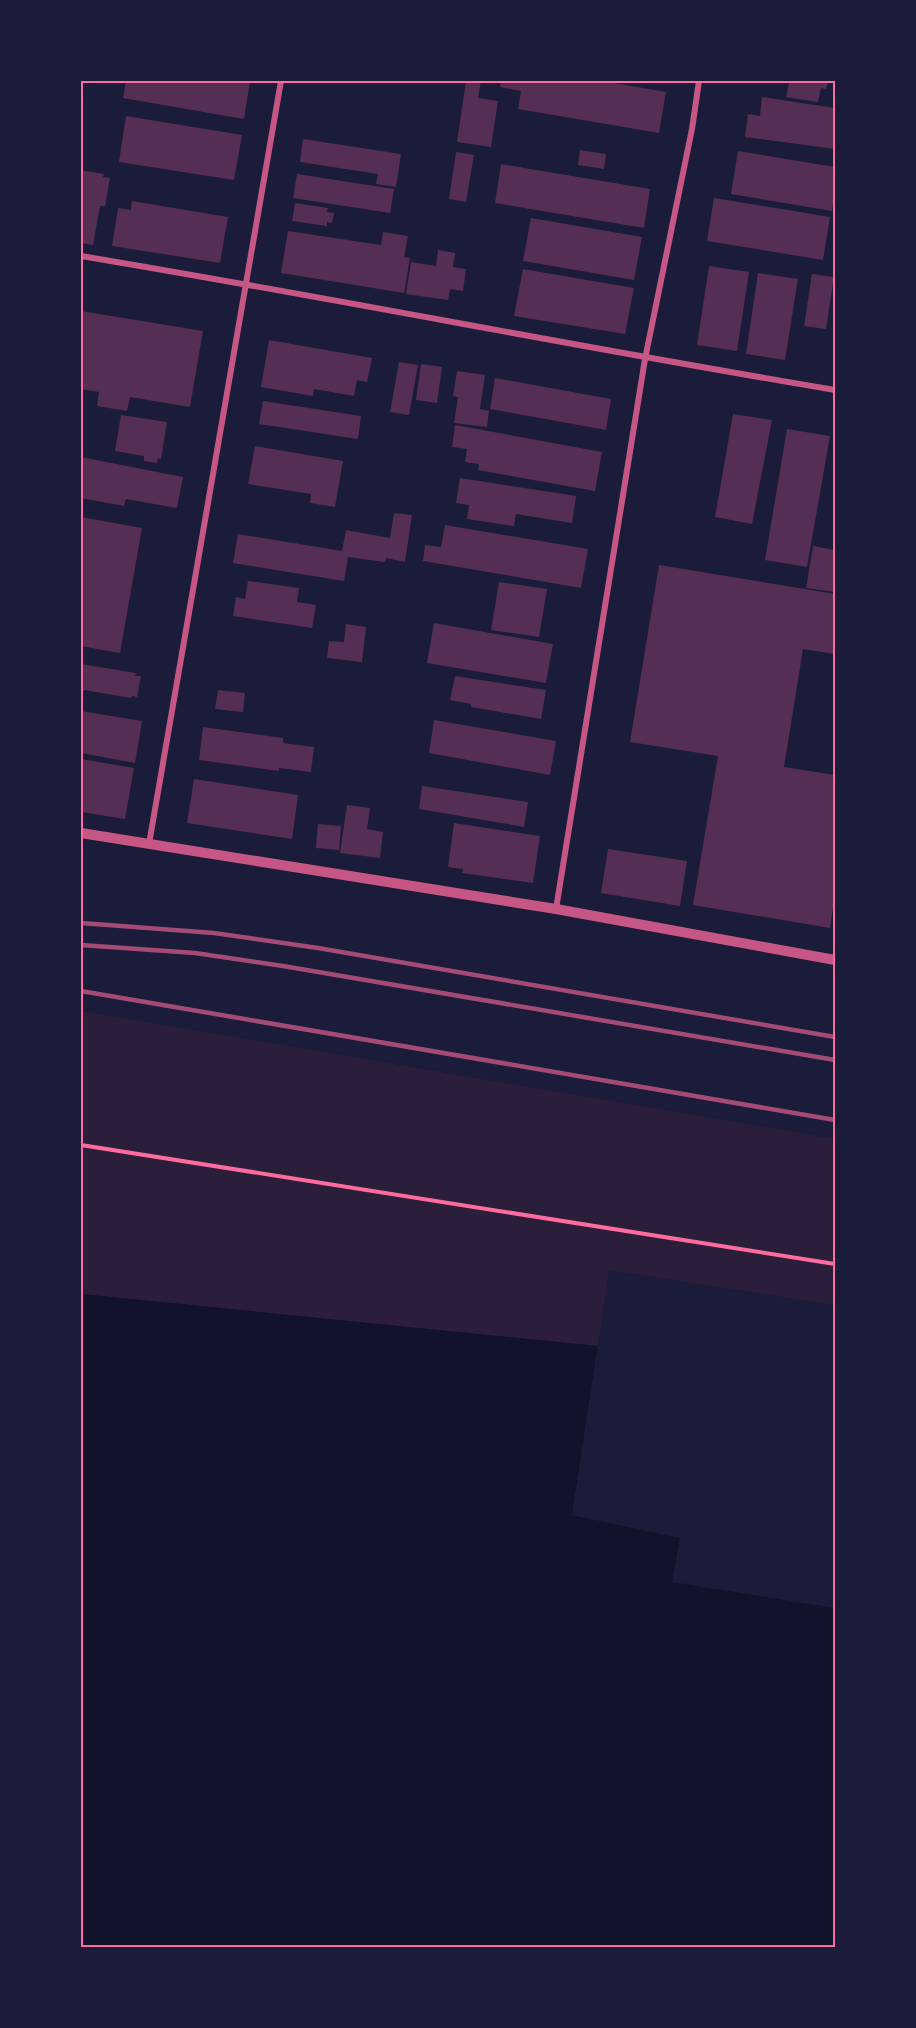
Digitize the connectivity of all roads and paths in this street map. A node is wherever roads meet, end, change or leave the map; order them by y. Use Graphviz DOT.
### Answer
graph roads {
  1 [pos="281,81"];
  2 [pos="699,81"];
  3 [pos="81,256"];
  4 [pos="246,284"];
  5 [pos="645,359"];
  6 [pos="835,390"];
  7 [pos="81,833"];
  8 [pos="149,845"];
  9 [pos="556,909"];
  10 [pos="835,960"];
  11 [pos="81,1144"];
  12 [pos="835,1264"];
  1 -- 4 [label="street"];
  2 -- 5 [label="street"];
  3 -- 4 [label="street"];
  4 -- 5 [label="street"];
  4 -- 8 [label="street"];
  5 -- 6 [label="street"];
  5 -- 9 [label="street"];
  7 -- 8 [label="street"];
  8 -- 9 [label="street"];
  9 -- 10 [label="street"];
  11 -- 12 [label="path"];
}
